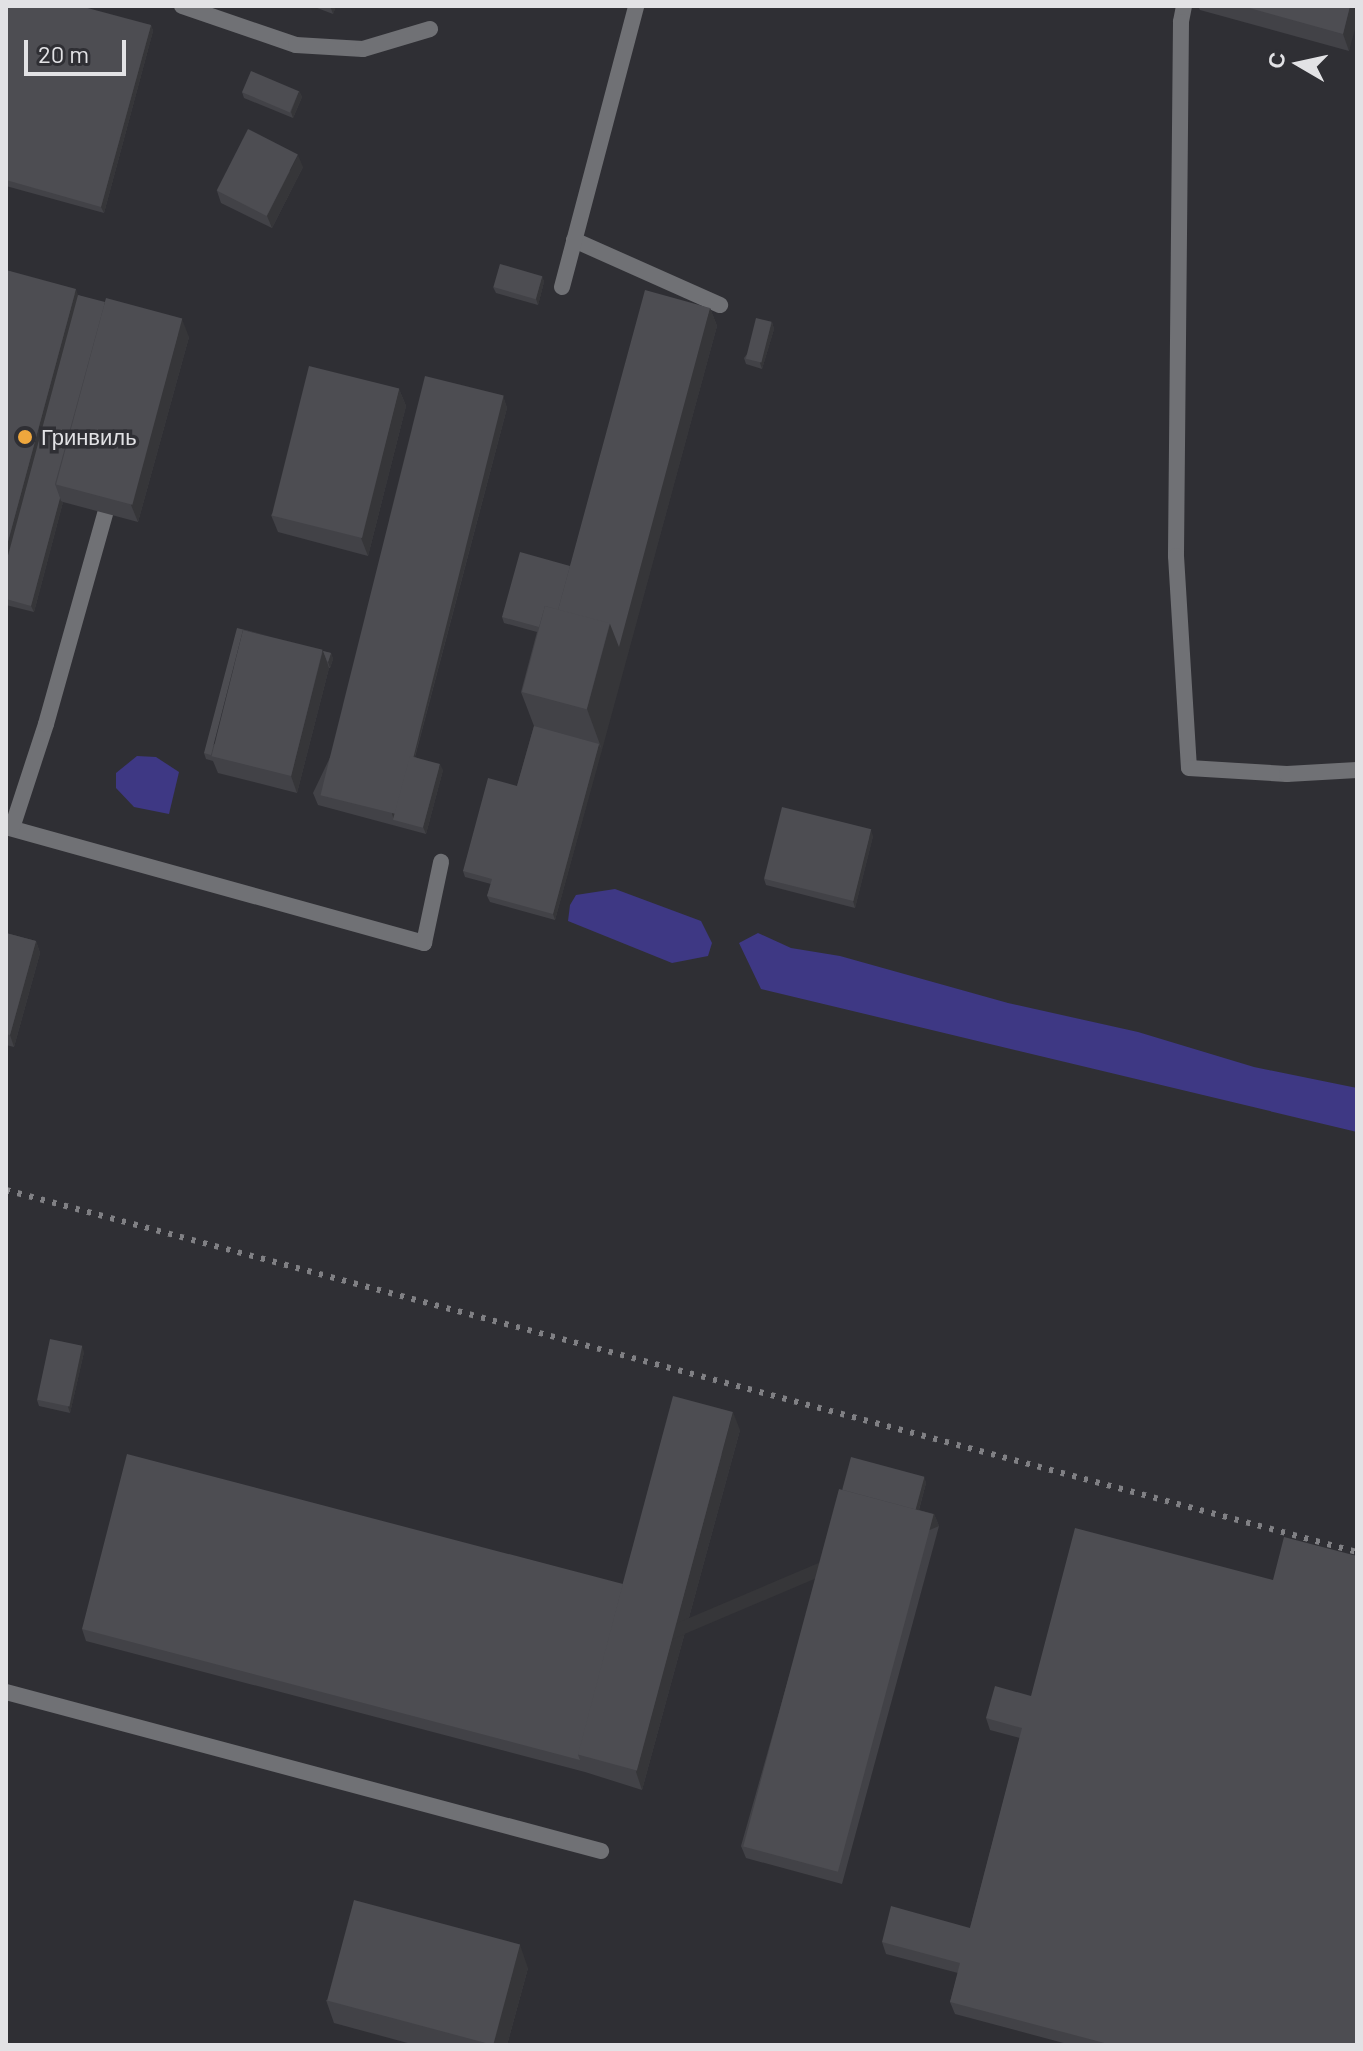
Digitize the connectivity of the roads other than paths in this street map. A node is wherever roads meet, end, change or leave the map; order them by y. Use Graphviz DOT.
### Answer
graph roads {
  1 [pos="182,6"];
  2 [pos="636,6"];
  3 [pos="1184,6"];
  4 [pos="430,29"];
  5 [pos="574,240"];
  6 [pos="562,287"];
  7 [pos="720,305"];
  8 [pos="117,469"];
  9 [pos="1357,770"];
  10 [pos="9,828"];
  11 [pos="441,862"];
  12 [pos="6,1692"];
  13 [pos="601,1851"];
  1 -- 4 [label="lane"];
  2 -- 5 [label="lane"];
  3 -- 9 [label="lane"];
  5 -- 6 [label="lane"];
  5 -- 7 [label="lane"];
  8 -- 10 [label="lane"];
  10 -- 11 [label="lane"];
  12 -- 13 [label="lane"];
}
